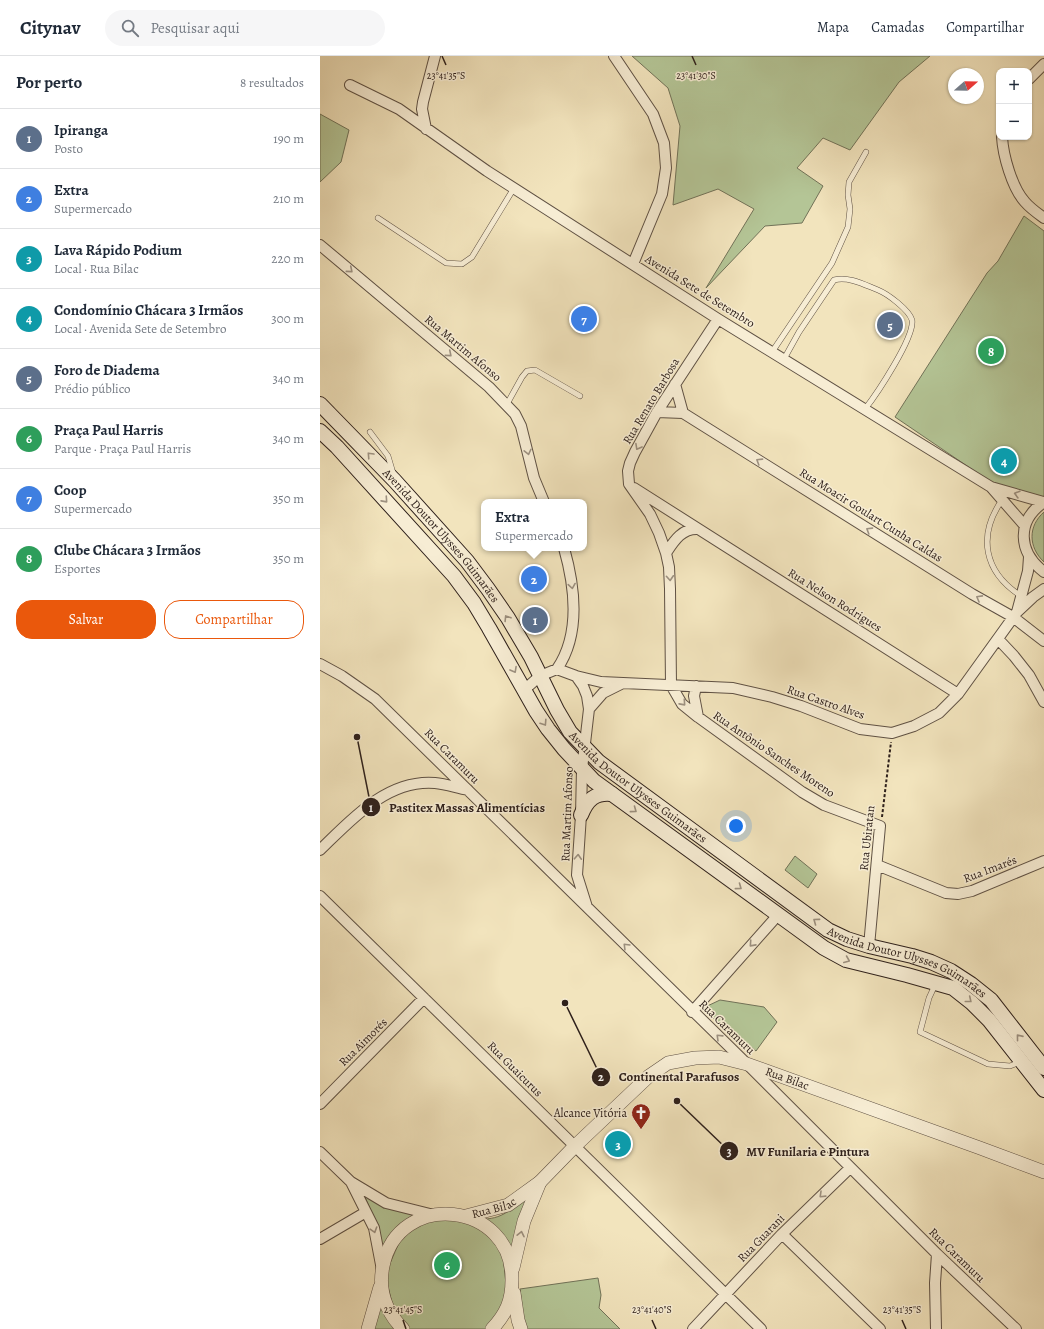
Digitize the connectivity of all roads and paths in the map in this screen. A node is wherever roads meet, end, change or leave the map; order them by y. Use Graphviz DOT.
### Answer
graph roads {
  1 [pos="435,56"];
  2 [pos="614,56"];
  3 [pos="1044,64"];
  4 [pos="1032,76"];
  5 [pos="350,85"];
  6 [pos="422,109"];
  7 [pos="399,110"];
  8 [pos="426,129"];
  9 [pos="1002,140"];
  10 [pos="866,152"];
  11 [pos="514,188"];
  12 [pos="378,218"];
  13 [pos="1044,218"];
  14 [pos="320,245"];
  15 [pos="633,264"];
  16 [pos="718,319"];
  17 [pos="772,352"];
  18 [pos="784,359"];
  19 [pos="675,384"];
  20 [pos="580,396"];
  21 [pos="320,404"];
  22 [pos="507,404"];
  23 [pos="865,409"];
  24 [pos="656,412"];
  25 [pos="683,413"];
  26 [pos="320,431"];
  27 [pos="370,432"];
  28 [pos="395,481"];
  29 [pos="629,484"];
  30 [pos="991,487"];
  31 [pos="543,499"];
  32 [pos="1002,500"];
  33 [pos="1044,502"];
  34 [pos="1025,526"];
  35 [pos="698,529"];
  36 [pos="565,551"];
  37 [pos="666,553"];
  38 [pos="1029,557"];
  39 [pos="1044,572"];
  40 [pos="1044,589"];
  41 [pos="1021,596"];
  42 [pos="1015,615"];
  43 [pos="998,639"];
  44 [pos="1044,641"];
  45 [pos="320,664"];
  46 [pos="557,669"];
  47 [pos="540,676"];
  48 [pos="576,676"];
  49 [pos="621,684"];
  50 [pos="671,685"];
  51 [pos="696,686"];
  52 [pos="524,690"];
  53 [pos="958,694"];
  54 [pos="1044,702"];
  55 [pos="589,709"];
  56 [pos="698,717"];
  57 [pos="892,732"];
  58 [pos="584,747"];
  59 [pos="582,769"];
  60 [pos="468,790"];
  61 [pos="612,794"];
  62 [pos="581,815"];
  63 [pos="880,826"];
  64 [pos="320,850"];
  65 [pos="1044,861"];
  66 [pos="877,865"];
  67 [pos="577,875"];
  68 [pos="557,877"];
  69 [pos="320,896"];
  70 [pos="587,908"];
  71 [pos="778,915"];
  72 [pos="868,946"];
  73 [pos="936,982"];
  74 [pos="424,998"];
  75 [pos="692,1012"];
  76 [pos="1021,1062"];
  77 [pos="747,1064"];
  78 [pos="1044,1068"];
  79 [pos="1044,1090"];
  80 [pos="320,1104"];
  81 [pos="575,1146"];
  82 [pos="320,1152"];
  83 [pos="850,1168"];
  84 [pos="1044,1172"];
  85 [pos="352,1182"];
  86 [pos="540,1182"];
  87 [pos="366,1212"];
  88 [pos="435,1215"];
  89 [pos="466,1216"];
  90 [pos="782,1234"];
  91 [pos="320,1239"];
  92 [pos="937,1254"];
  93 [pos="382,1276"];
  94 [pos="512,1279"];
  95 [pos="725,1295"];
  96 [pos="368,1329"];
  97 [pos="403,1329"];
  98 [pos="492,1329"];
  99 [pos="521,1329"];
  100 [pos="693,1329"];
  101 [pos="761,1329"];
  102 [pos="880,1329"];
  103 [pos="936,1329"];
  104 [pos="1016,1329"];
  1 -- 6 [label="street"];
  2 -- 15 [label="street"];
  3 -- 4 [label="street"];
  5 -- 7 [label="street, Avenida Sete de Setembro"];
  6 -- 7 [label="street, Avenida Sete de Setembro"];
  6 -- 8 [label="street"];
  7 -- 8 [label="street, Avenida Sete de Setembro"];
  8 -- 11 [label="street, Avenida Sete de Setembro"];
  9 -- 13 [label="street"];
  10 -- 17 [label="lane"];
  11 -- 12 [label="lane"];
  11 -- 15 [label="street, Avenida Sete de Setembro"];
  14 -- 22 [label="street, Rua Martim Afonso, one-way"];
  15 -- 16 [label="street, Avenida Sete de Setembro"];
  16 -- 17 [label="street, Avenida Sete de Setembro"];
  16 -- 19 [label="street, Rua Renato Barbosa"];
  17 -- 18 [label="street, Avenida Sete de Setembro"];
  18 -- 23 [label="street, Avenida Sete de Setembro"];
  18 -- 23 [label="lane"];
  19 -- 24 [label="street, Rua Renato Barbosa"];
  19 -- 25 [label="street"];
  20 -- 22 [label="lane"];
  28 -- 21 [label="main road, Avenida Doutor Ulysses Guimarães, one-way"];
  22 -- 31 [label="street, Rua Martim Afonso, one-way"];
  23 -- 30 [label="street, Avenida Sete de Setembro"];
  24 -- 25 [label="street, Rua Moacir Goulart Cunha Caldas"];
  24 -- 29 [label="street, Rua Renato Barbosa, one-way"];
  42 -- 25 [label="street, Rua Moacir Goulart Cunha Caldas, one-way"];
  26 -- 52 [label="main road, Avenida Doutor Ulysses Guimarães, one-way"];
  27 -- 28 [label="lane"];
  47 -- 28 [label="main road, Avenida Doutor Ulysses Guimarães, one-way"];
  29 -- 35 [label="street, Rua Nelson Rodrigues"];
  29 -- 37 [label="street"];
  30 -- 32 [label="street, Avenida Sete de Setembro"];
  33 -- 30 [label="street, Avenida Sete de Setembro, one-way"];
  32 -- 34 [label="street, Avenida Sete de Setembro"];
  32 -- 41 [label="lane"];
  33 -- 34 [label="street"];
  34 -- 38 [label="street"];
  35 -- 37 [label="street"];
  35 -- 53 [label="street, Rua Nelson Rodrigues"];
  36 -- 46 [label="street, one-way"];
  37 -- 50 [label="street, one-way"];
  38 -- 39 [label="street"];
  38 -- 41 [label="street, Rua Castro Alves"];
  40 -- 42 [label="street, Rua Castro Alves"];
  41 -- 42 [label="street, Rua Castro Alves"];
  42 -- 43 [label="street, Rua Castro Alves"];
  42 -- 44 [label="street, Rua Moacir Goulart Cunha Caldas"];
  43 -- 53 [label="street, Rua Castro Alves"];
  43 -- 54 [label="street"];
  45 -- 60 [label="street, Rua Caramuru"];
  46 -- 47 [label="street"];
  46 -- 48 [label="street, Rua Castro Alves"];
  47 -- 52 [label="street"];
  47 -- 58 [label="main road, Avenida Doutor Ulysses Guimarães"];
  48 -- 49 [label="street, Rua Castro Alves"];
  48 -- 55 [label="street, Rua Martim Afonso"];
  49 -- 50 [label="street, Rua Castro Alves"];
  49 -- 55 [label="street, Rua Castro Alves"];
  50 -- 51 [label="street, Rua Castro Alves"];
  50 -- 56 [label="street, Rua Antônio Sanches Moreno, one-way"];
  51 -- 56 [label="street, Rua Antônio Sanches Moreno"];
  51 -- 57 [label="street, Rua Castro Alves"];
  52 -- 59 [label="main road, Avenida Doutor Ulysses Guimarães, one-way"];
  53 -- 57 [label="street, Rua Castro Alves"];
  55 -- 58 [label="street, Rua Martim Afonso"];
  56 -- 63 [label="street, Rua Antônio Sanches Moreno"];
  57 -- 63 [label="path, Rua Ubiratan"];
  58 -- 59 [label="street, Rua Martim Afonso"];
  72 -- 58 [label="main road, Avenida Doutor Ulysses Guimarães, one-way"];
  59 -- 61 [label="main road, Avenida Doutor Ulysses Guimarães"];
  59 -- 62 [label="street, Rua Martim Afonso"];
  60 -- 64 [label="street"];
  60 -- 68 [label="street, Rua Caramuru"];
  61 -- 62 [label="main road"];
  61 -- 71 [label="main road, Avenida Doutor Ulysses Guimarães, one-way"];
  67 -- 62 [label="street, Rua Martim Afonso, one-way"];
  63 -- 66 [label="street, Rua Ubiratan"];
  65 -- 66 [label="street, Rua Imarés"];
  66 -- 72 [label="street, Rua Ubiratan"];
  67 -- 68 [label="street"];
  67 -- 70 [label="street, Rua Martim Afonso"];
  68 -- 70 [label="street, Rua Caramuru"];
  69 -- 74 [label="street, Rua Guaicurus"];
  75 -- 70 [label="street, Rua Caramuru, one-way"];
  71 -- 73 [label="main road, Avenida Doutor Ulysses Guimarães, one-way"];
  71 -- 75 [label="street, one-way"];
  78 -- 72 [label="main road, Avenida Doutor Ulysses Guimarães, one-way"];
  73 -- 76 [label="main road, Avenida Doutor Ulysses Guimarães, one-way"];
  73 -- 76 [label="lane"];
  74 -- 80 [label="street, Rua Aimorés"];
  74 -- 81 [label="street, Rua Guaicurus"];
  77 -- 75 [label="street, Rua Caramuru, one-way"];
  76 -- 79 [label="main road, Avenida Doutor Ulysses Guimarães"];
  77 -- 81 [label="street, Rua Bilac"];
  77 -- 83 [label="street, Rua Caramuru"];
  77 -- 84 [label="street, Rua Bilac"];
  81 -- 86 [label="street, Rua Bilac"];
  81 -- 95 [label="street, Rua Guaicurus"];
  82 -- 85 [label="street"];
  83 -- 90 [label="street, Rua Guarani, one-way"];
  83 -- 92 [label="street, Rua Caramuru"];
  85 -- 87 [label="street"];
  85 -- 88 [label="street"];
  86 -- 89 [label="street, Rua Bilac"];
  94 -- 86 [label="street, Rua Bilac, one-way"];
  87 -- 91 [label="street"];
  87 -- 93 [label="street, one-way"];
  88 -- 89 [label="street"];
  88 -- 93 [label="street"];
  89 -- 94 [label="street"];
  90 -- 95 [label="street, Rua Guarani"];
  90 -- 102 [label="street"];
  92 -- 103 [label="street"];
  92 -- 104 [label="street, Rua Caramuru"];
  93 -- 96 [label="street"];
  93 -- 97 [label="street"];
  94 -- 98 [label="street, Rua Bilac"];
  94 -- 99 [label="street"];
  95 -- 100 [label="street, Rua Guarani"];
  95 -- 101 [label="street, Rua Guaicurus"];
}
